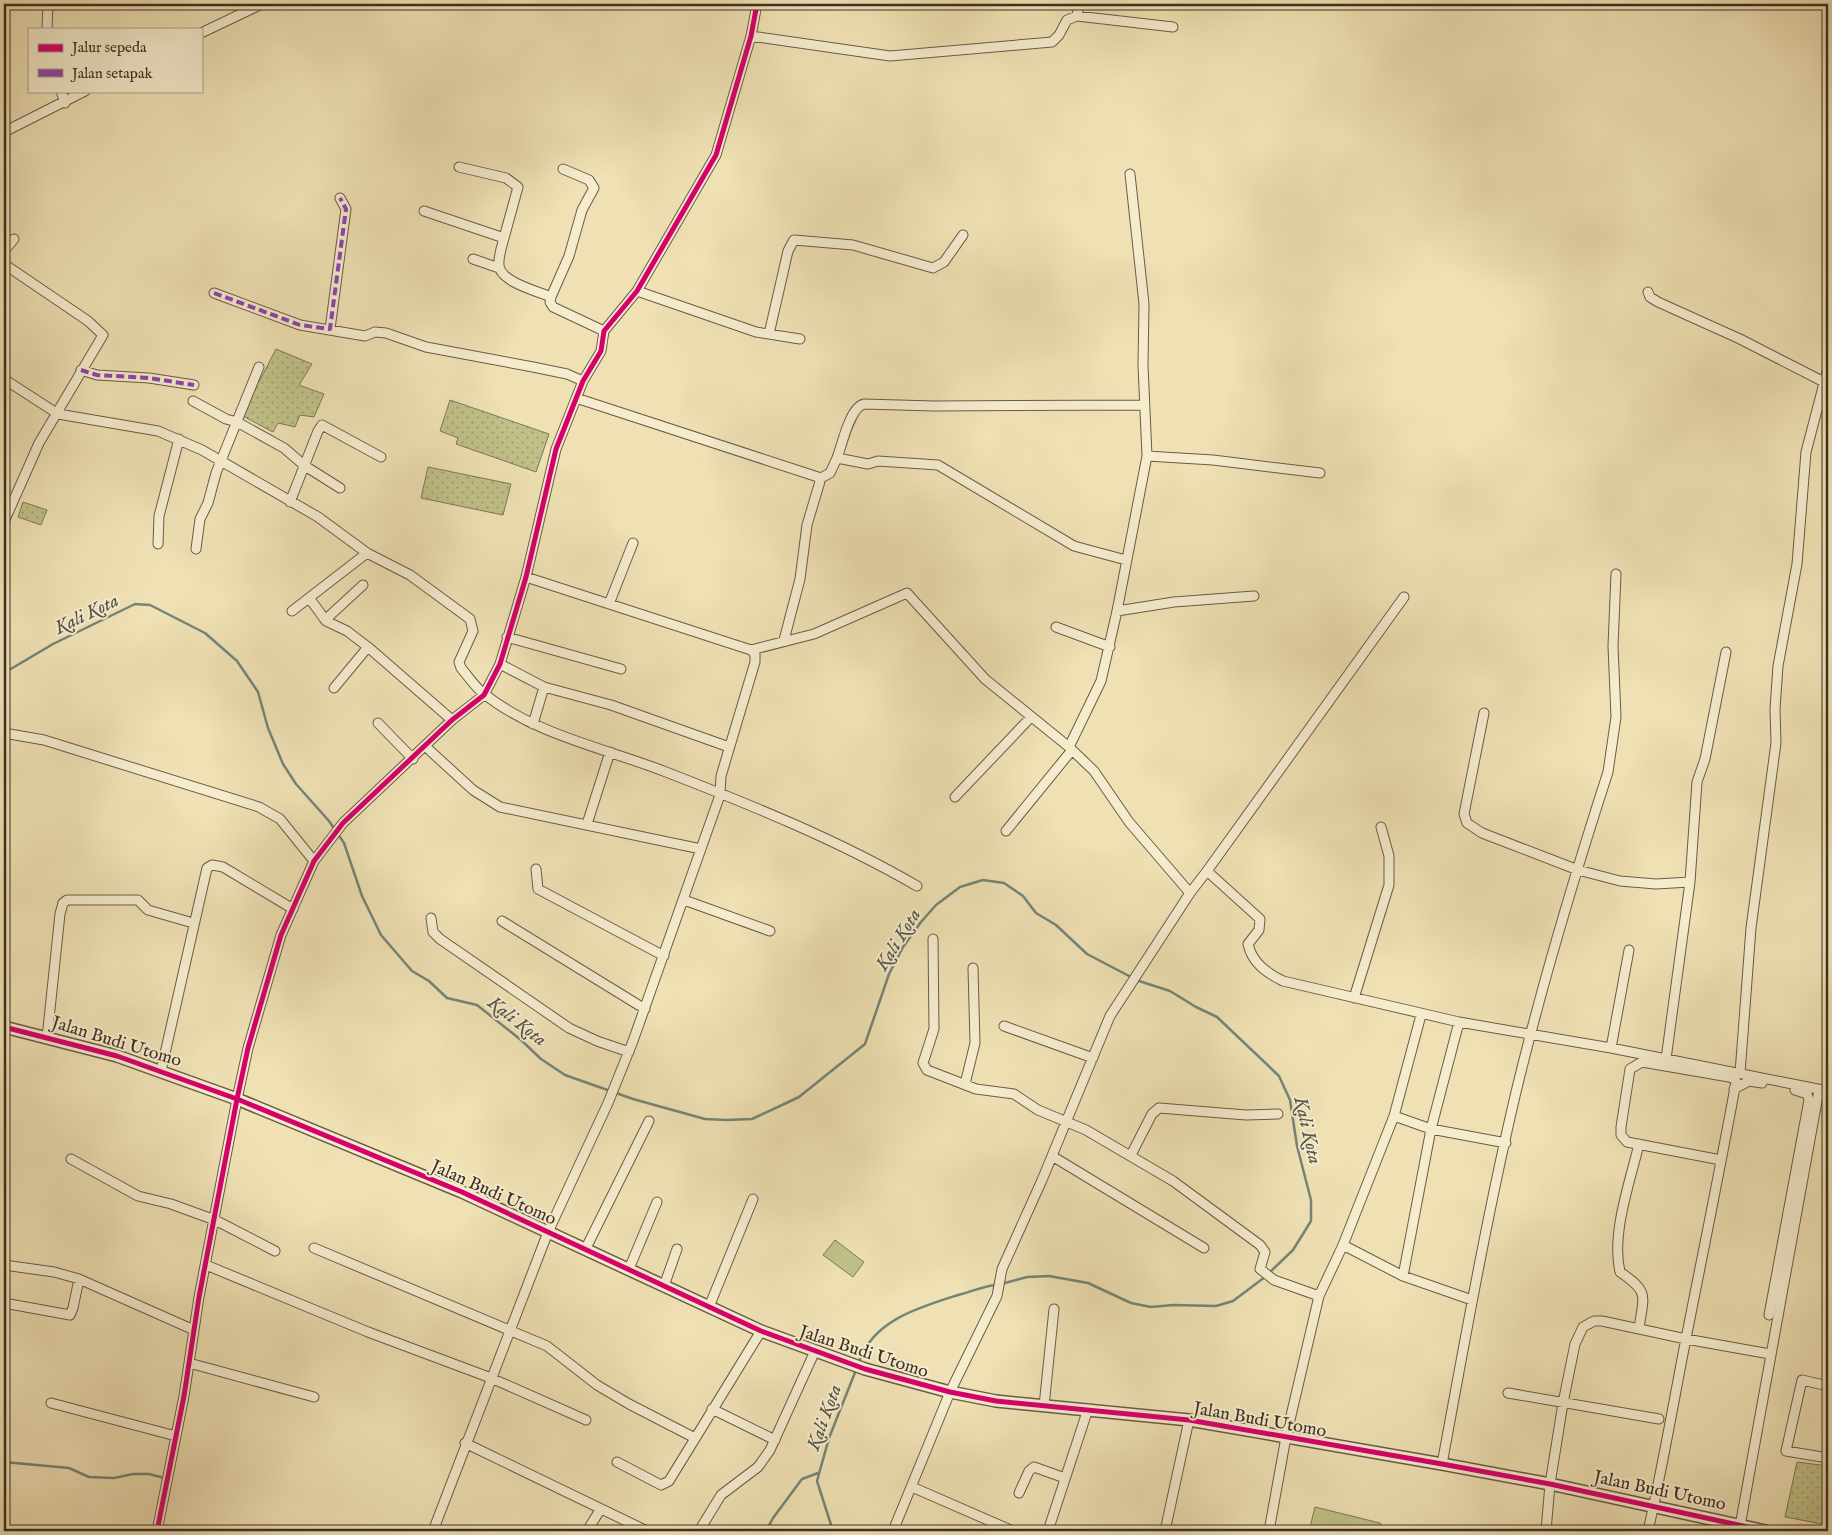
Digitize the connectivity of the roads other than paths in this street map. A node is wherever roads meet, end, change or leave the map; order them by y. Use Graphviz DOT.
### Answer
graph roads {
  1 [pos="48,4"];
  2 [pos="262,4"];
  3 [pos="756,4"];
  4 [pos="1079,4"];
  5 [pos="1077,16"];
  6 [pos="1173,27"];
  7 [pos="47,28"];
  8 [pos="202,33"];
  9 [pos="751,36"];
  10 [pos="61,92"];
  11 [pos="83,92"];
  12 [pos="64,103"];
  13 [pos="4,132"];
  14 [pos="459,167"];
  15 [pos="563,169"];
  16 [pos="1130,174"];
  17 [pos="340,198"];
  18 [pos="424,211"];
  19 [pos="963,235"];
  20 [pos="14,238"];
  21 [pos="504,238"];
  22 [pos="4,251"];
  23 [pos="472,259"];
  24 [pos="4,264"];
  25 [pos="499,268"];
  26 [pos="637,291"];
  27 [pos="1648,292"];
  28 [pos="214,294"];
  29 [pos="551,297"];
  30 [pos="330,329"];
  31 [pos="604,331"];
  32 [pos="769,334"];
  33 [pos="800,340"];
  34 [pos="259,367"];
  35 [pos="1828,368"];
  36 [pos="81,370"];
  37 [pos="4,379"];
  38 [pos="583,381"];
  39 [pos="1826,382"];
  40 [pos="194,385"];
  41 [pos="576,398"];
  42 [pos="193,401"];
  43 [pos="1144,405"];
  44 [pos="58,414"];
  45 [pos="237,422"];
  46 [pos="179,439"];
  47 [pos="1147,456"];
  48 [pos="381,458"];
  49 [pos="837,458"];
  50 [pos="221,462"];
  51 [pos="306,466"];
  52 [pos="1320,473"];
  53 [pos="821,478"];
  54 [pos="340,488"];
  55 [pos="290,502"];
  56 [pos="4,522"];
  57 [pos="633,543"];
  58 [pos="158,544"];
  59 [pos="196,549"];
  60 [pos="367,553"];
  61 [pos="1126,560"];
  62 [pos="1616,574"];
  63 [pos="526,577"];
  64 [pos="362,585"];
  65 [pos="1254,596"];
  66 [pos="1404,597"];
  67 [pos="310,599"];
  68 [pos="609,604"];
  69 [pos="292,611"];
  70 [pos="1118,611"];
  71 [pos="325,620"];
  72 [pos="1056,626"];
  73 [pos="507,636"];
  74 [pos="784,640"];
  75 [pos="368,647"];
  76 [pos="1110,647"];
  77 [pos="751,650"];
  78 [pos="1726,652"];
  79 [pos="500,664"];
  80 [pos="621,670"];
  81 [pos="544,687"];
  82 [pos="334,688"];
  83 [pos="484,695"];
  84 [pos="1484,713"];
  85 [pos="1031,717"];
  86 [pos="452,720"];
  87 [pos="378,723"];
  88 [pos="533,724"];
  89 [pos="4,733"];
  90 [pos="426,747"];
  91 [pos="729,747"];
  92 [pos="1071,748"];
  93 [pos="610,752"];
  94 [pos="414,759"];
  95 [pos="720,795"];
  96 [pos="955,797"];
  97 [pos="587,824"];
  98 [pos="1381,827"];
  99 [pos="1006,831"];
  100 [pos="701,849"];
  101 [pos="314,861"];
  102 [pos="536,869"];
  103 [pos="1578,870"];
  104 [pos="1207,871"];
  105 [pos="1690,882"];
  106 [pos="917,886"];
  107 [pos="1190,893"];
  108 [pos="684,900"];
  109 [pos="293,909"];
  110 [pos="431,918"];
  111 [pos="502,921"];
  112 [pos="193,923"];
  113 [pos="770,930"];
  114 [pos="933,939"];
  115 [pos="1629,950"];
  116 [pos="664,956"];
  117 [pos="973,968"];
  118 [pos="1354,998"];
  119 [pos="645,1010"];
  120 [pos="1421,1014"];
  121 [pos="1459,1022"];
  122 [pos="1004,1026"];
  123 [pos="4,1027"];
  124 [pos="1530,1036"];
  125 [pos="47,1038"];
  126 [pos="1611,1048"];
  127 [pos="629,1052"];
  128 [pos="1093,1058"];
  129 [pos="1666,1059"];
  130 [pos="161,1071"];
  131 [pos="1740,1073"];
  132 [pos="965,1084"];
  133 [pos="1826,1088"];
  134 [pos="1734,1089"];
  135 [pos="237,1099"];
  136 [pos="1278,1114"];
  137 [pos="1394,1116"];
  138 [pos="1066,1120"];
  139 [pos="649,1121"];
  140 [pos="1431,1129"];
  141 [pos="1506,1142"];
  142 [pos="1639,1144"];
  143 [pos="1131,1155"];
  144 [pos="1052,1156"];
  145 [pos="71,1159"];
  146 [pos="1721,1160"];
  147 [pos="753,1199"];
  148 [pos="657,1202"];
  149 [pos="215,1220"];
  150 [pos="548,1232"];
  151 [pos="1343,1245"];
  152 [pos="314,1248"];
  153 [pos="586,1248"];
  154 [pos="677,1248"];
  155 [pos="1204,1248"];
  156 [pos="275,1251"];
  157 [pos="4,1265"];
  158 [pos="206,1265"];
  159 [pos="629,1269"];
  160 [pos="1403,1276"];
  161 [pos="79,1280"];
  162 [pos="664,1286"];
  163 [pos="1319,1296"];
  164 [pos="1472,1300"];
  165 [pos="4,1303"];
  166 [pos="709,1307"];
  167 [pos="1054,1309"];
  168 [pos="1769,1315"];
  169 [pos="1639,1328"];
  170 [pos="194,1330"];
  171 [pos="510,1330"];
  172 [pos="761,1331"];
  173 [pos="1686,1339"];
  174 [pos="815,1352"];
  175 [pos="1770,1354"];
  176 [pos="189,1363"];
  177 [pos="491,1378"];
  178 [pos="1828,1386"];
  179 [pos="950,1392"];
  180 [pos="1508,1393"];
  181 [pos="314,1397"];
  182 [pos="51,1403"];
  183 [pos="1562,1403"];
  184 [pos="1044,1406"];
  185 [pos="712,1409"];
  186 [pos="1088,1409"];
  187 [pos="1659,1419"];
  188 [pos="586,1420"];
  189 [pos="1189,1420"];
  190 [pos="176,1436"];
  191 [pos="1286,1437"];
  192 [pos="695,1438"];
  193 [pos="775,1440"];
  194 [pos="465,1443"];
  195 [pos="1828,1458"];
  196 [pos="617,1462"];
  197 [pos="1442,1464"];
  198 [pos="1065,1478"];
  199 [pos="1550,1484"];
  200 [pos="912,1487"];
  201 [pos="1019,1493"];
  202 [pos="1654,1507"];
  203 [pos="600,1510"];
  204 [pos="1740,1526"];
  205 [pos="157,1531"];
  206 [pos="432,1531"];
  207 [pos="588,1531"];
  208 [pos="647,1531"];
  209 [pos="699,1531"];
  210 [pos="893,1531"];
  211 [pos="1013,1531"];
  212 [pos="1048,1531"];
  213 [pos="1165,1531"];
  214 [pos="1269,1531"];
  215 [pos="1546,1531"];
  216 [pos="1648,1531"];
  217 [pos="1766,1531"];
  1 -- 7 [label="street"];
  2 -- 8 [label="street"];
  3 -- 9 [label="street"];
  4 -- 5 [label="street"];
  5 -- 6 [label="street"];
  5 -- 9 [label="street"];
  9 -- 26 [label="street"];
  10 -- 12 [label="street"];
  11 -- 12 [label="street"];
  12 -- 13 [label="street"];
  14 -- 21 [label="street"];
  15 -- 29 [label="street"];
  16 -- 43 [label="street"];
  17 -- 30 [label="street"];
  18 -- 21 [label="street"];
  19 -- 32 [label="street"];
  20 -- 22 [label="street"];
  21 -- 25 [label="street"];
  23 -- 25 [label="street"];
  24 -- 36 [label="street"];
  25 -- 29 [label="street"];
  26 -- 31 [label="street"];
  26 -- 32 [label="street"];
  27 -- 39 [label="street"];
  28 -- 30 [label="street"];
  29 -- 31 [label="street"];
  30 -- 38 [label="street"];
  31 -- 38 [label="street"];
  32 -- 33 [label="street"];
  34 -- 45 [label="street"];
  35 -- 39 [label="street"];
  36 -- 40 [label="street"];
  36 -- 44 [label="street"];
  37 -- 44 [label="street"];
  38 -- 41 [label="street"];
  39 -- 131 [label="street"];
  41 -- 53 [label="street"];
  41 -- 63 [label="street"];
  42 -- 45 [label="street"];
  43 -- 47 [label="street"];
  43 -- 49 [label="street"];
  44 -- 46 [label="street"];
  44 -- 56 [label="street"];
  45 -- 50 [label="street"];
  45 -- 51 [label="street"];
  46 -- 50 [label="street"];
  46 -- 58 [label="street"];
  47 -- 52 [label="street"];
  47 -- 61 [label="street"];
  48 -- 51 [label="street"];
  49 -- 53 [label="street"];
  49 -- 61 [label="street"];
  50 -- 55 [label="street"];
  50 -- 59 [label="street"];
  51 -- 54 [label="street"];
  51 -- 55 [label="street"];
  53 -- 74 [label="street"];
  55 -- 60 [label="street"];
  57 -- 68 [label="street"];
  60 -- 67 [label="street"];
  60 -- 83 [label="street"];
  61 -- 70 [label="street"];
  62 -- 103 [label="street"];
  63 -- 68 [label="street"];
  63 -- 73 [label="street"];
  64 -- 71 [label="street"];
  65 -- 70 [label="street"];
  66 -- 104 [label="street"];
  67 -- 69 [label="street"];
  67 -- 71 [label="street"];
  68 -- 77 [label="street"];
  70 -- 76 [label="street"];
  71 -- 75 [label="street"];
  72 -- 76 [label="street"];
  73 -- 79 [label="street"];
  73 -- 80 [label="street"];
  74 -- 77 [label="street"];
  74 -- 85 [label="street"];
  75 -- 82 [label="street"];
  75 -- 86 [label="street"];
  76 -- 92 [label="street"];
  77 -- 91 [label="street"];
  78 -- 105 [label="street"];
  79 -- 81 [label="street"];
  79 -- 83 [label="street"];
  81 -- 88 [label="street"];
  81 -- 91 [label="street"];
  83 -- 86 [label="street"];
  83 -- 88 [label="street"];
  84 -- 103 [label="street"];
  85 -- 92 [label="street"];
  85 -- 96 [label="street"];
  86 -- 90 [label="street"];
  87 -- 94 [label="street"];
  88 -- 93 [label="street"];
  89 -- 101 [label="street"];
  90 -- 94 [label="street"];
  90 -- 97 [label="street"];
  91 -- 95 [label="street"];
  92 -- 99 [label="street"];
  92 -- 107 [label="street"];
  93 -- 95 [label="street"];
  93 -- 97 [label="street"];
  94 -- 101 [label="street"];
  95 -- 100 [label="street"];
  95 -- 106 [label="street"];
  97 -- 100 [label="street"];
  98 -- 118 [label="street"];
  100 -- 108 [label="street"];
  101 -- 109 [label="street"];
  102 -- 116 [label="street"];
  103 -- 105 [label="street"];
  103 -- 124 [label="street"];
  104 -- 107 [label="street"];
  104 -- 118 [label="street"];
  105 -- 129 [label="street"];
  107 -- 128 [label="street"];
  108 -- 113 [label="street"];
  108 -- 116 [label="street"];
  109 -- 112 [label="street"];
  109 -- 135 [label="street"];
  110 -- 127 [label="street"];
  111 -- 119 [label="street"];
  112 -- 125 [label="street"];
  112 -- 130 [label="street"];
  114 -- 132 [label="street"];
  115 -- 126 [label="street"];
  116 -- 119 [label="street"];
  117 -- 132 [label="street"];
  118 -- 120 [label="street"];
  119 -- 127 [label="street"];
  120 -- 121 [label="street"];
  120 -- 137 [label="street"];
  121 -- 124 [label="street"];
  121 -- 140 [label="street"];
  122 -- 128 [label="street"];
  123 -- 125 [label="street, Jalan Budi Utomo"];
  124 -- 126 [label="street"];
  124 -- 141 [label="street"];
  125 -- 130 [label="street, Jalan Budi Utomo"];
  126 -- 129 [label="street"];
  127 -- 150 [label="street"];
  128 -- 138 [label="street"];
  129 -- 131 [label="street"];
  130 -- 135 [label="street, Jalan Budi Utomo"];
  131 -- 133 [label="street"];
  132 -- 138 [label="street"];
  133 -- 175 [label="street"];
  134 -- 142 [label="street"];
  134 -- 146 [label="street"];
  134 -- 168 [label="street"];
  135 -- 149 [label="street"];
  135 -- 150 [label="street, Jalan Budi Utomo"];
  136 -- 143 [label="street"];
  137 -- 140 [label="street"];
  137 -- 151 [label="street"];
  138 -- 143 [label="street"];
  138 -- 144 [label="street"];
  139 -- 153 [label="street"];
  140 -- 141 [label="street"];
  140 -- 160 [label="street"];
  141 -- 164 [label="street"];
  142 -- 146 [label="street"];
  142 -- 169 [label="street"];
  143 -- 163 [label="street"];
  144 -- 155 [label="street"];
  144 -- 179 [label="street"];
  145 -- 149 [label="street"];
  146 -- 173 [label="street"];
  147 -- 166 [label="street"];
  148 -- 159 [label="street"];
  149 -- 156 [label="street"];
  149 -- 158 [label="street"];
  150 -- 153 [label="street, Jalan Budi Utomo"];
  150 -- 171 [label="street"];
  151 -- 160 [label="street"];
  151 -- 163 [label="street"];
  152 -- 171 [label="street"];
  153 -- 159 [label="street, Jalan Budi Utomo"];
  154 -- 162 [label="street"];
  157 -- 161 [label="street"];
  158 -- 170 [label="street"];
  158 -- 177 [label="street"];
  159 -- 162 [label="street, Jalan Budi Utomo"];
  160 -- 164 [label="street"];
  161 -- 165 [label="street"];
  161 -- 170 [label="street"];
  162 -- 166 [label="street, Jalan Budi Utomo"];
  163 -- 191 [label="street"];
  164 -- 197 [label="street"];
  166 -- 172 [label="street, Jalan Budi Utomo"];
  167 -- 184 [label="street"];
  169 -- 173 [label="street"];
  169 -- 183 [label="street"];
  170 -- 176 [label="street"];
  171 -- 177 [label="street"];
  171 -- 192 [label="street"];
  172 -- 174 [label="street, Jalan Budi Utomo"];
  172 -- 185 [label="street"];
  173 -- 175 [label="street"];
  173 -- 202 [label="street"];
  174 -- 179 [label="street, Jalan Budi Utomo"];
  174 -- 193 [label="street"];
  175 -- 204 [label="street"];
  176 -- 181 [label="street"];
  176 -- 190 [label="street"];
  177 -- 188 [label="street"];
  177 -- 194 [label="street"];
  178 -- 195 [label="street"];
  179 -- 184 [label="street, Jalan Budi Utomo"];
  179 -- 200 [label="street"];
  180 -- 183 [label="street"];
  182 -- 190 [label="street"];
  183 -- 187 [label="street"];
  183 -- 199 [label="street"];
  184 -- 186 [label="street, Jalan Budi Utomo"];
  185 -- 192 [label="street"];
  185 -- 193 [label="street"];
  186 -- 189 [label="street, Jalan Budi Utomo"];
  186 -- 198 [label="street"];
  189 -- 191 [label="street, Jalan Budi Utomo"];
  189 -- 213 [label="street"];
  190 -- 205 [label="street"];
  191 -- 197 [label="street, Jalan Budi Utomo"];
  191 -- 214 [label="street"];
  192 -- 196 [label="street"];
  193 -- 209 [label="street"];
  194 -- 203 [label="street"];
  194 -- 206 [label="street"];
  197 -- 199 [label="street, Jalan Budi Utomo"];
  198 -- 201 [label="street"];
  198 -- 212 [label="street"];
  199 -- 202 [label="street, Jalan Budi Utomo"];
  199 -- 215 [label="street"];
  200 -- 210 [label="street"];
  200 -- 211 [label="street"];
  202 -- 204 [label="street, Jalan Budi Utomo"];
  202 -- 216 [label="street"];
  203 -- 207 [label="street"];
  203 -- 208 [label="street"];
  204 -- 217 [label="street, Jalan Budi Utomo"];
}
